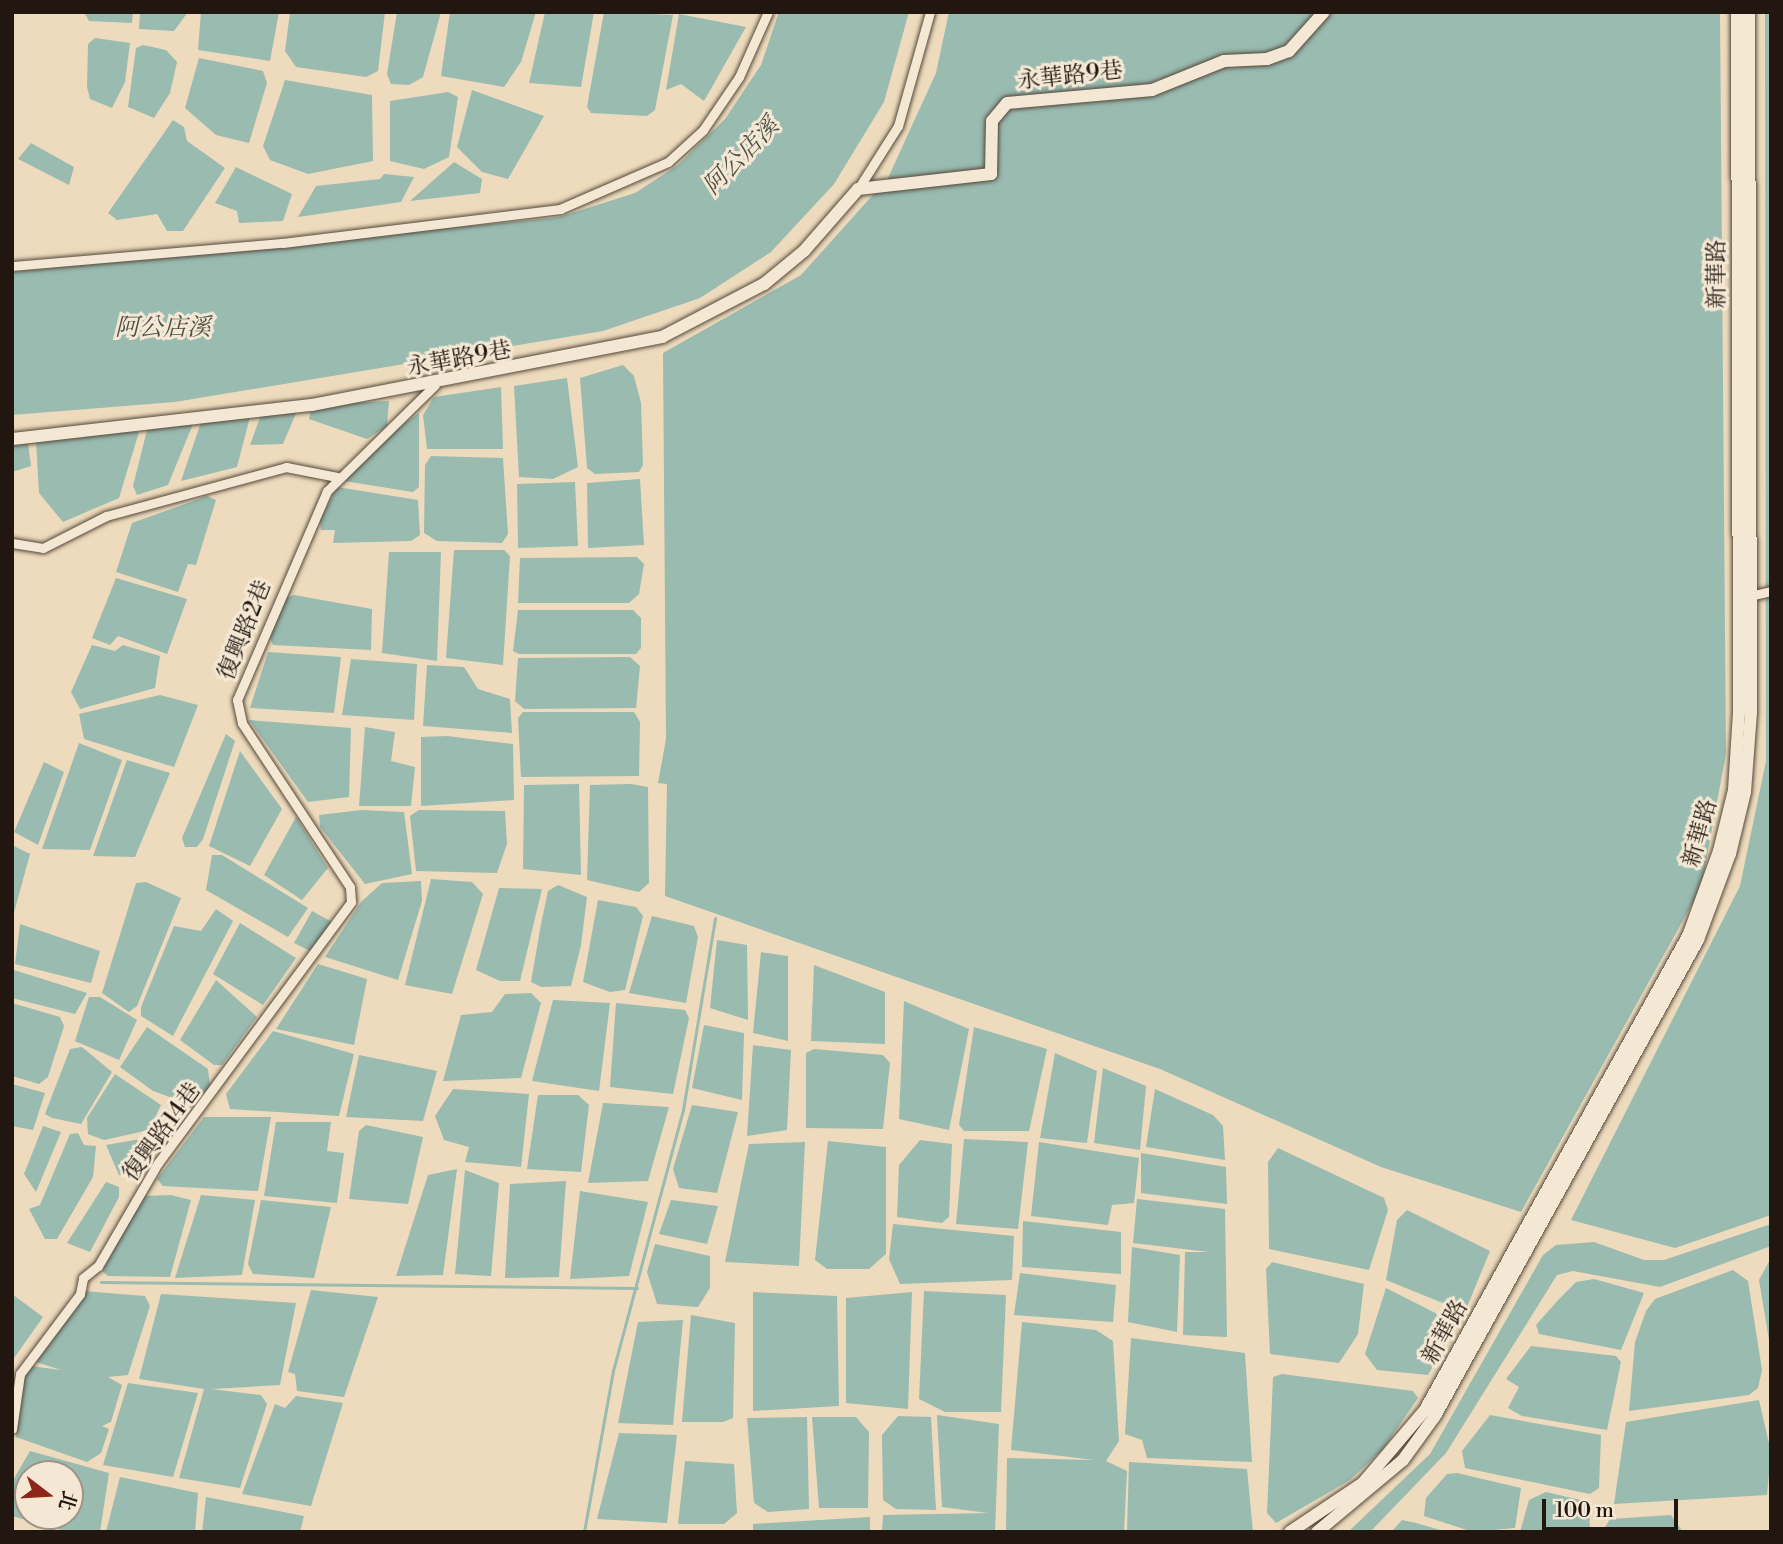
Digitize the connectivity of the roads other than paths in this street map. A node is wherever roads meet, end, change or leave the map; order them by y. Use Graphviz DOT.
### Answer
graph roads {
  1 [pos="768,12"];
  2 [pos="930,12"];
  3 [pos="1324,12"];
  4 [pos="1737,12"];
  5 [pos="1749,12"];
  6 [pos="858,189"];
  7 [pos="12,266"];
  8 [pos="435,385"];
  9 [pos="12,439"];
  10 [pos="337,477"];
  11 [pos="12,543"];
  12 [pos="1771,592"];
  13 [pos="1746,597"];
  14 [pos="351,902"];
  15 [pos="12,1429"];
  16 [pos="1290,1532"];
  17 [pos="1317,1532"];
  1 -- 7 [label="street"];
  2 -- 6 [label="street, 永華路9巷"];
  3 -- 6 [label="street, 永華路9巷"];
  4 -- 13 [label="street, 新華路"];
  5 -- 13 [label="street, 新華路"];
  6 -- 8 [label="street, 永華路9巷"];
  8 -- 9 [label="street, 永華路9巷"];
  8 -- 10 [label="street, 復興路2巷"];
  10 -- 11 [label="street"];
  10 -- 14 [label="street, 復興路2巷"];
  12 -- 13 [label="street"];
  13 -- 16 [label="street, 新華路"];
  13 -- 17 [label="street, 新華路"];
  14 -- 15 [label="street, 復興路14巷"];
}
